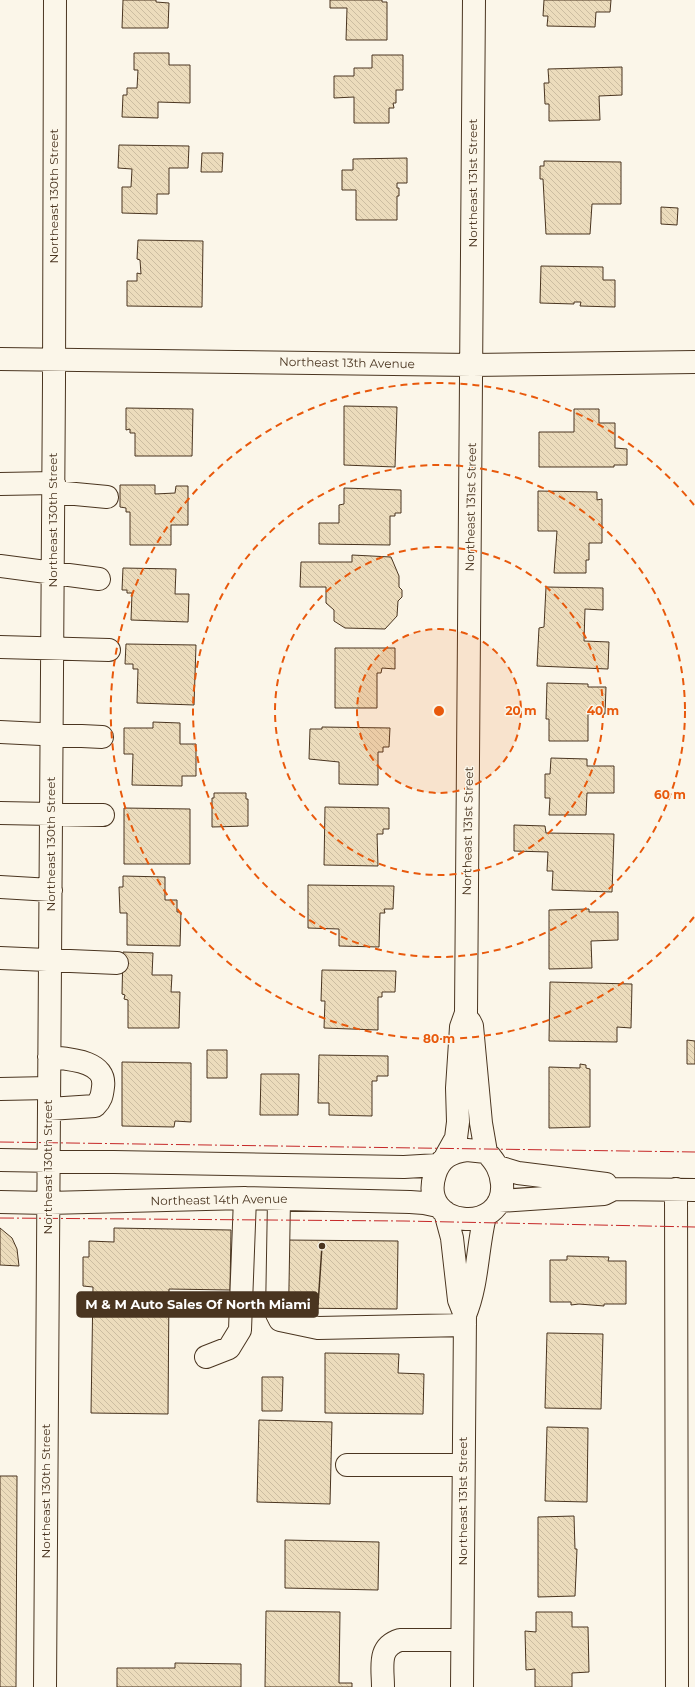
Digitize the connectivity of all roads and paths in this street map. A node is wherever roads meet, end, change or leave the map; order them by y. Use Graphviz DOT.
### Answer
graph roads {
  1 [pos="55,0"];
  2 [pos="474,0"];
  3 [pos="0,359"];
  4 [pos="54,360"];
  5 [pos="695,362"];
  6 [pos="472,365"];
  7 [pos="0,484"];
  8 [pos="54,488"];
  9 [pos="107,497"];
  10 [pos="0,566"];
  11 [pos="53,573"];
  12 [pos="99,579"];
  13 [pos="0,648"];
  14 [pos="52,648"];
  15 [pos="109,650"];
  16 [pos="0,732"];
  17 [pos="52,736"];
  18 [pos="102,737"];
  19 [pos="0,813"];
  20 [pos="51,815"];
  21 [pos="103,815"];
  22 [pos="0,887"];
  23 [pos="51,890"];
  24 [pos="0,958"];
  25 [pos="50,961"];
  26 [pos="117,963"];
  27 [pos="466,1013"];
  28 [pos="49,1057"];
  29 [pos="0,1089"];
  30 [pos="49,1098"];
  31 [pos="492,1159"];
  32 [pos="0,1160"];
  33 [pos="442,1160"];
  34 [pos="49,1161"];
  35 [pos="614,1189"];
  36 [pos="685,1190"];
  37 [pos="245,1198"];
  38 [pos="279,1199"];
  39 [pos="0,1202"];
  40 [pos="48,1203"];
  41 [pos="492,1208"];
  42 [pos="442,1209"];
  43 [pos="465,1320"];
  44 [pos="206,1358"];
  45 [pos="347,1465"];
  46 [pos="463,1465"];
  47 [pos="462,1640"];
  48 [pos="45,1687"];
  49 [pos="383,1687"];
  50 [pos="462,1687"];
  51 [pos="677,1687"];
  1 -- 4 [label="street, Northeast 130th Street"];
  2 -- 6 [label="street, Northeast 131st Street"];
  3 -- 4 [label="street, Northeast 13th Avenue"];
  4 -- 6 [label="street, Northeast 13th Avenue"];
  4 -- 8 [label="street, Northeast 130th Street"];
  5 -- 6 [label="street, Northeast 13th Avenue"];
  6 -- 27 [label="street, Northeast 131st Street"];
  7 -- 8 [label="street"];
  8 -- 9 [label="street"];
  8 -- 11 [label="street, Northeast 130th Street"];
  10 -- 11 [label="street"];
  11 -- 12 [label="street"];
  11 -- 14 [label="street, Northeast 130th Street"];
  13 -- 14 [label="street"];
  14 -- 15 [label="street"];
  14 -- 17 [label="street, Northeast 130th Street"];
  16 -- 17 [label="street"];
  17 -- 18 [label="street"];
  17 -- 20 [label="street, Northeast 130th Street"];
  19 -- 20 [label="street"];
  20 -- 21 [label="street"];
  20 -- 23 [label="street, Northeast 130th Street"];
  22 -- 23 [label="street"];
  23 -- 25 [label="street, Northeast 130th Street"];
  24 -- 25 [label="street"];
  25 -- 26 [label="street"];
  25 -- 28 [label="street, Northeast 130th Street"];
  27 -- 31 [label="street, Northeast 131st Street"];
  27 -- 33 [label="street, Northeast 131st Street"];
  28 -- 30 [label="street, Northeast 130th Street"];
  28 -- 30 [label="street"];
  29 -- 30 [label="street"];
  30 -- 34 [label="street, Northeast 130th Street"];
  31 -- 33 [label="street"];
  31 -- 35 [label="street"];
  31 -- 41 [label="street"];
  32 -- 34 [label="street"];
  33 -- 34 [label="street"];
  33 -- 42 [label="street"];
  34 -- 40 [label="street, Northeast 130th Street"];
  35 -- 36 [label="street"];
  35 -- 41 [label="street"];
  36 -- 51 [label="street"];
  37 -- 38 [label="street, Northeast 14th Avenue"];
  37 -- 40 [label="street, Northeast 14th Avenue"];
  37 -- 44 [label="street"];
  38 -- 42 [label="street, Northeast 14th Avenue"];
  38 -- 43 [label="street"];
  39 -- 40 [label="street, Northeast 14th Avenue"];
  40 -- 48 [label="street, Northeast 130th Street"];
  41 -- 42 [label="street"];
  41 -- 43 [label="street, Northeast 131st Street"];
  42 -- 43 [label="street, Northeast 131st Street"];
  43 -- 46 [label="street, Northeast 131st Street"];
  45 -- 46 [label="street"];
  46 -- 47 [label="street, Northeast 131st Street"];
  47 -- 49 [label="street"];
  47 -- 50 [label="street, Northeast 131st Street"];
}
